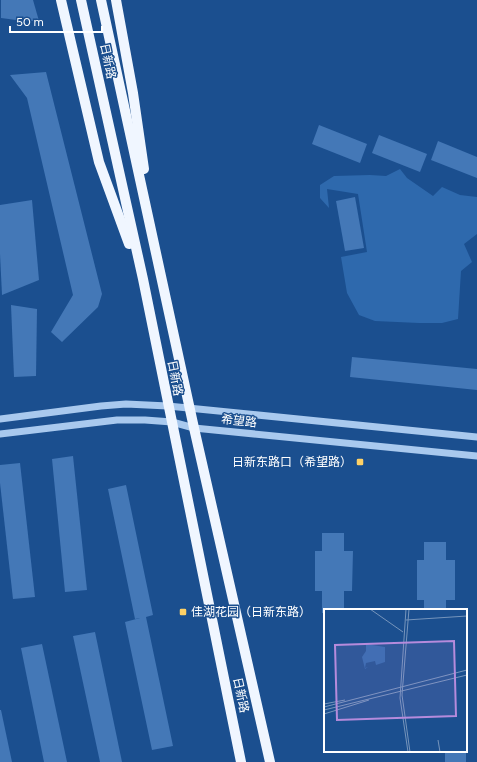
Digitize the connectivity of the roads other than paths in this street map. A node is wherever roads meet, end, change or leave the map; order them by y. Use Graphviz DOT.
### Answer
graph roads {
  1 [pos="60,0"];
  2 [pos="81,0"];
  3 [pos="101,0"];
  4 [pos="116,0"];
  5 [pos="157,256"];
  6 [pos="143,279"];
  7 [pos="168,406"];
  8 [pos="190,408"];
  9 [pos="0,419"];
  10 [pos="172,422"];
  11 [pos="194,428"];
  12 [pos="0,434"];
  13 [pos="477,437"];
  14 [pos="477,456"];
  15 [pos="241,762"];
  16 [pos="270,762"];
  1 -- 6 [label="main road"];
  2 -- 6 [label="main road, 日新路"];
  3 -- 5 [label="main road, 日新路"];
  4 -- 5 [label="main road, 日新路"];
  5 -- 8 [label="main road, 日新路"];
  6 -- 7 [label="main road, 日新路"];
  7 -- 8 [label="street, 希望路"];
  7 -- 9 [label="street, 希望路"];
  7 -- 10 [label="main road, 日新路"];
  8 -- 11 [label="main road, 日新路"];
  8 -- 13 [label="street, 希望路"];
  10 -- 11 [label="street, 希望路"];
  10 -- 12 [label="street, 希望路"];
  10 -- 15 [label="main road, 日新路"];
  11 -- 14 [label="street, 希望路"];
  11 -- 16 [label="main road, 日新路"];
}
